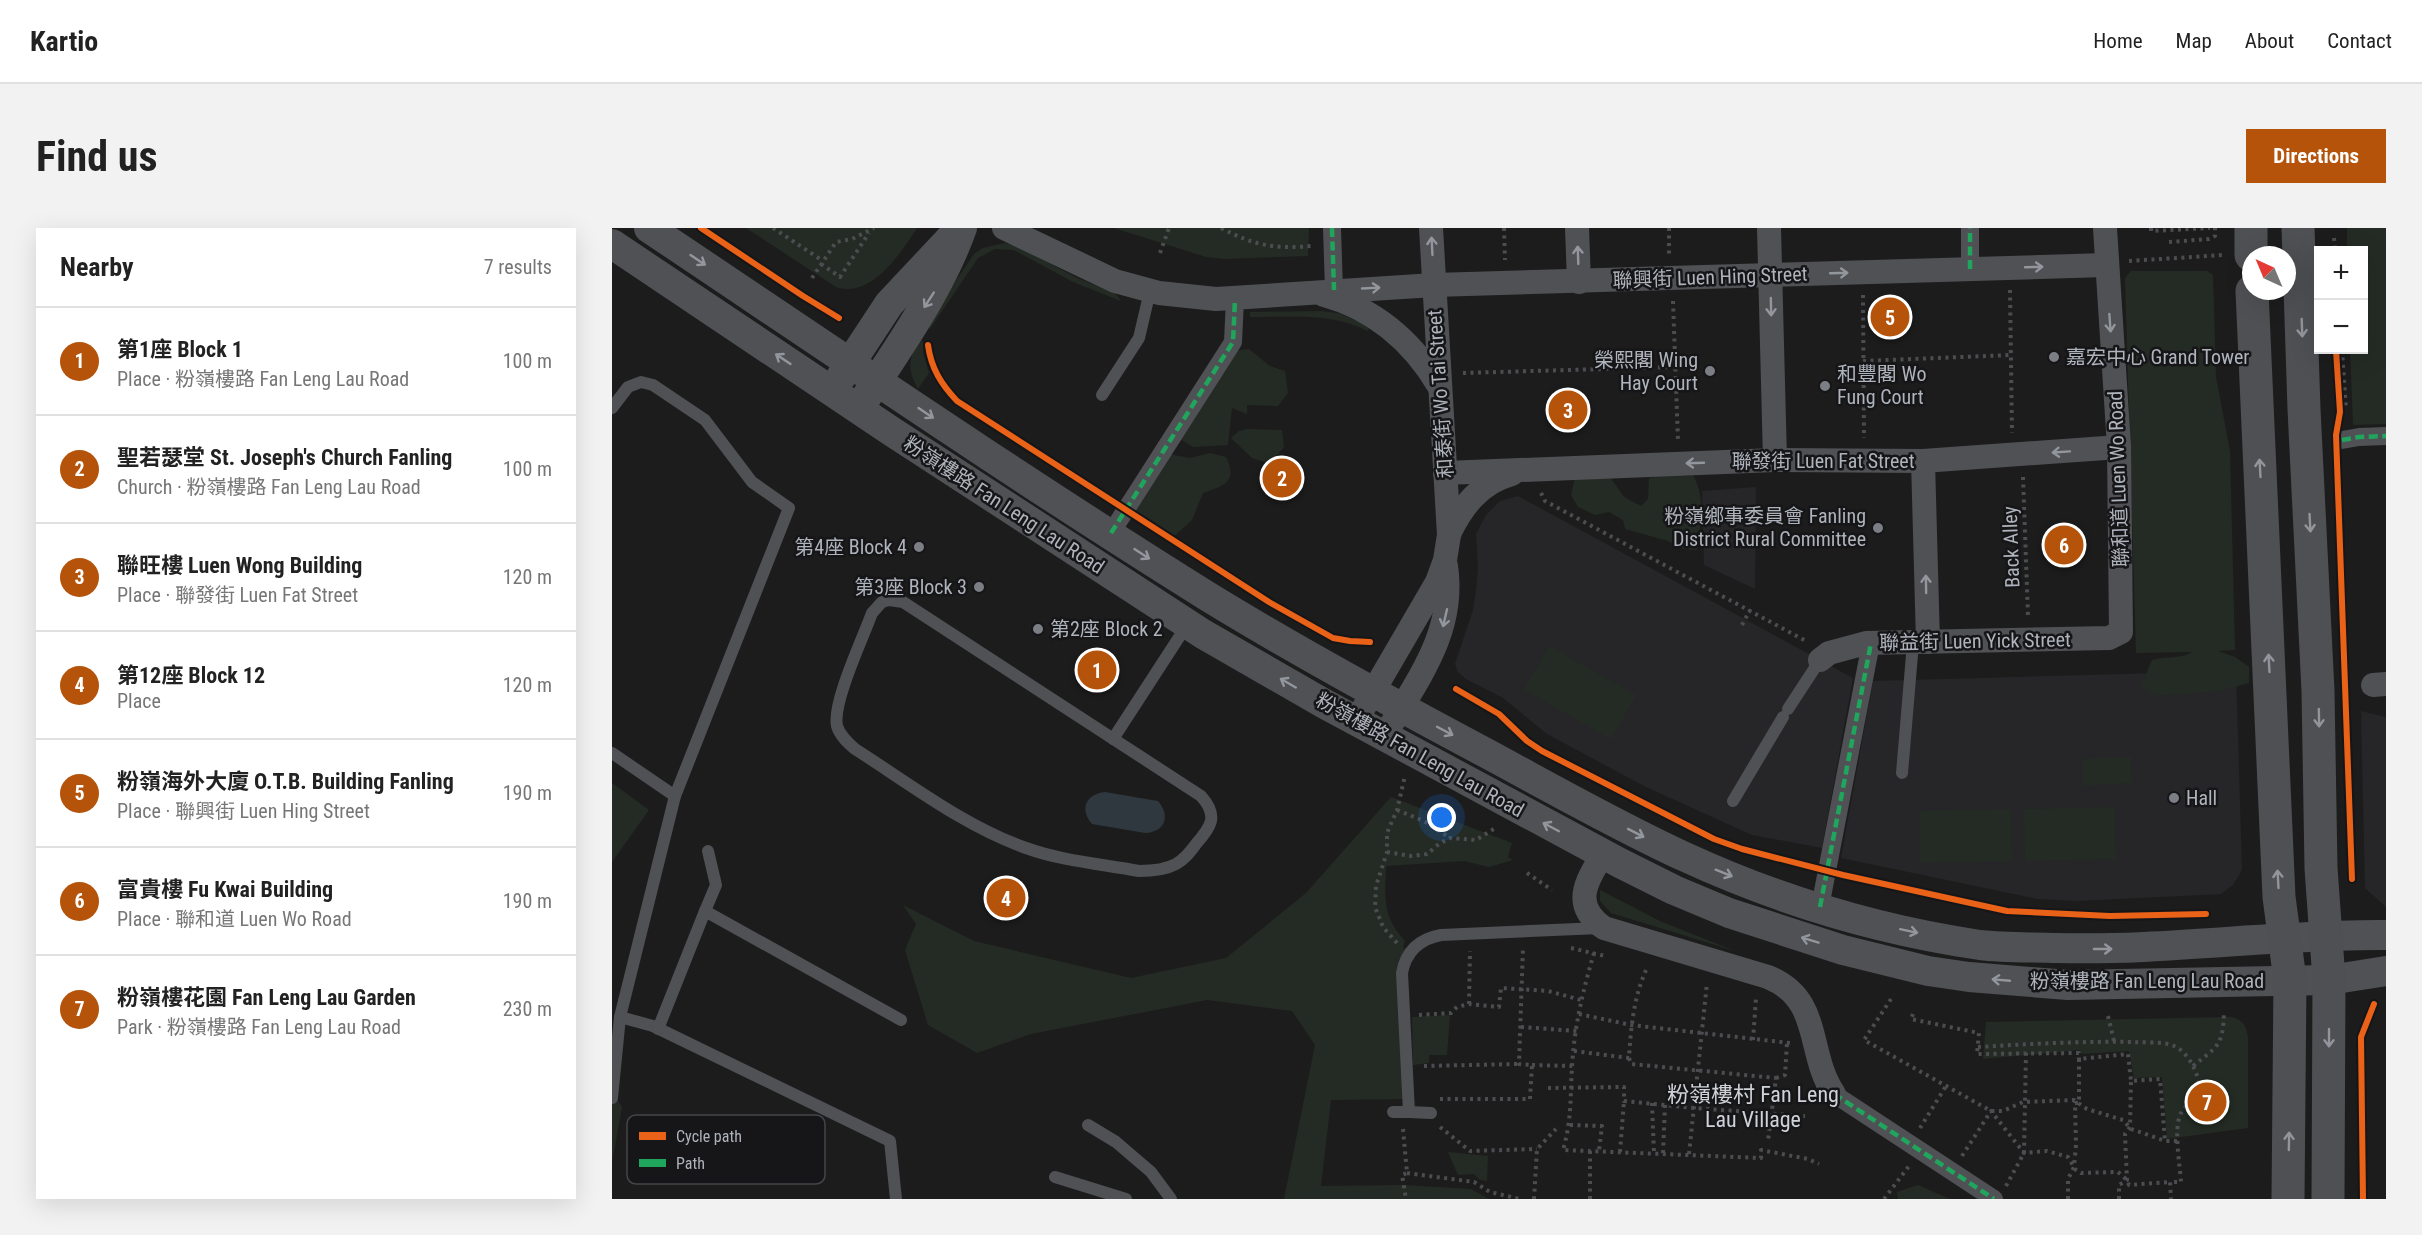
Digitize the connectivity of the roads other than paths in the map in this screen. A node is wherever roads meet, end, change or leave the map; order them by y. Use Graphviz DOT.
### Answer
graph roads {
  1 [pos="649,228"];
  2 [pos="961,228"];
  3 [pos="1004,228"];
  4 [pos="1431,228"];
  5 [pos="1577,228"];
  6 [pos="1769,228"];
  7 [pos="1970,228"];
  8 [pos="2105,228"];
  9 [pos="2250,228"];
  10 [pos="2320,234"];
  11 [pos="1332,236"];
  12 [pos="612,244"];
  13 [pos="2241,255"];
  14 [pos="2114,263"];
  15 [pos="1970,269"];
  16 [pos="1770,274"];
  17 [pos="1579,282"];
  18 [pos="1434,285"];
  19 [pos="1150,291"];
  20 [pos="1323,291"];
  21 [pos="1235,299"];
  22 [pos="2252,300"];
  23 [pos="851,362"];
  24 [pos="877,380"];
  25 [pos="1448,380"];
  26 [pos="832,391"];
  27 [pos="1102,395"];
  28 [pos="612,408"];
  29 [pos="858,409"];
  30 [pos="2386,436"];
  31 [pos="2342,440"];
  32 [pos="2119,447"];
  33 [pos="1775,460"];
  34 [pos="1923,460"];
  35 [pos="1445,473"];
  36 [pos="1532,477"];
  37 [pos="1111,533"];
  38 [pos="1449,535"];
  39 [pos="1445,560"];
  40 [pos="2122,621"];
  41 [pos="1188,624"];
  42 [pos="1871,643"];
  43 [pos="1920,643"];
  44 [pos="1813,651"];
  45 [pos="1373,692"];
  46 [pos="1401,707"];
  47 [pos="1356,721"];
  48 [pos="1384,737"];
  49 [pos="1113,739"];
  50 [pos="612,753"];
  51 [pos="1902,773"];
  52 [pos="675,796"];
  53 [pos="1733,801"];
  54 [pos="708,851"];
  55 [pos="1603,854"];
  56 [pos="1820,907"];
  57 [pos="705,911"];
  58 [pos="1604,928"];
  59 [pos="2326,934"];
  60 [pos="2386,935"];
  61 [pos="2284,937"];
  62 [pos="2386,971"];
  63 [pos="2290,980"];
  64 [pos="2329,980"];
  65 [pos="620,1017"];
  66 [pos="901,1020"];
  67 [pos="658,1029"];
  68 [pos="1834,1094"];
  69 [pos="612,1098"];
  70 [pos="1393,1112"];
  71 [pos="1409,1112"];
  72 [pos="1432,1118"];
  73 [pos="1088,1125"];
  74 [pos="1055,1177"];
  75 [pos="1988,1195"];
  76 [pos="896,1199"];
  77 [pos="1126,1199"];
  78 [pos="1171,1199"];
  79 [pos="2288,1199"];
  80 [pos="2328,1199"];
  1 -- 23 [label="street, 粉嶺樓路 Fan Leng Lau Road, one-way"];
  2 -- 23 [label="street"];
  2 -- 24 [label="street, one-way"];
  3 -- 19 [label="street, 聯興街 Luen Hing Street"];
  18 -- 4 [label="street, 和泰街 Wo Tai Street, one-way"];
  17 -- 5 [label="street, one-way"];
  6 -- 16 [label="street"];
  7 -- 15 [label="street"];
  8 -- 14 [label="street, 聯和道 Luen Wo Road"];
  9 -- 13 [label="main road"];
  10 -- 59 [label="main road, one-way"];
  11 -- 20 [label="street"];
  26 -- 12 [label="street, 粉嶺樓路 Fan Leng Lau Road, one-way"];
  15 -- 14 [label="street, 聯興街 Luen Hing Street, one-way"];
  14 -- 32 [label="street, 聯和道 Luen Wo Road, one-way"];
  16 -- 15 [label="street, 聯興街 Luen Hing Street, one-way"];
  16 -- 17 [label="street, 聯興街 Luen Hing Street"];
  16 -- 33 [label="street, one-way"];
  17 -- 18 [label="street, 聯興街 Luen Hing Street"];
  20 -- 18 [label="street, 聯興街 Luen Hing Street, one-way"];
  18 -- 25 [label="street, 和泰街 Wo Tai Street"];
  19 -- 21 [label="street, 聯興街 Luen Hing Street"];
  19 -- 27 [label="lane"];
  20 -- 21 [label="street, 聯興街 Luen Hing Street"];
  20 -- 25 [label="street, 聯興街 Luen Hing Street"];
  21 -- 37 [label="street"];
  61 -- 22 [label="main road, one-way"];
  23 -- 24 [label="street, 粉嶺樓路 Fan Leng Lau Road"];
  23 -- 26 [label="street"];
  24 -- 29 [label="street"];
  24 -- 37 [label="street, 粉嶺樓路 Fan Leng Lau Road, one-way"];
  25 -- 35 [label="street, 和泰街 Wo Tai Street"];
  26 -- 29 [label="street, 粉嶺樓路 Fan Leng Lau Road"];
  28 -- 52 [label="lane"];
  29 -- 41 [label="street, 粉嶺樓路 Fan Leng Lau Road"];
  30 -- 31 [label="street"];
  32 -- 34 [label="street, 聯發街 Luen Fat Street, one-way"];
  32 -- 40 [label="street, 聯和道 Luen Wo Road"];
  33 -- 34 [label="street, 聯發街 Luen Fat Street"];
  33 -- 36 [label="street, 聯發街 Luen Fat Street, one-way"];
  43 -- 34 [label="street, one-way"];
  35 -- 36 [label="street, 聯發街 Luen Fat Street"];
  35 -- 38 [label="street, 和泰街 Wo Tai Street"];
  36 -- 38 [label="street, 聯發街 Luen Fat Street"];
  37 -- 45 [label="street, 粉嶺樓路 Fan Leng Lau Road, one-way"];
  38 -- 39 [label="street, 和泰街 Wo Tai Street"];
  39 -- 45 [label="street, 和泰街 Wo Tai Street"];
  39 -- 46 [label="street, 和泰街 Wo Tai Street, one-way"];
  40 -- 43 [label="street, 聯益街 Luen Yick Street"];
  47 -- 41 [label="street, 粉嶺樓路 Fan Leng Lau Road, one-way"];
  41 -- 49 [label="lane"];
  42 -- 43 [label="street, 聯益街 Luen Yick Street"];
  42 -- 44 [label="street, 聯益街 Luen Yick Street"];
  42 -- 56 [label="street"];
  43 -- 51 [label="lane"];
  44 -- 53 [label="lane"];
  45 -- 46 [label="street, 粉嶺樓路 Fan Leng Lau Road"];
  45 -- 47 [label="street, 和泰街 Wo Tai Street"];
  46 -- 48 [label="street, 和泰街 Wo Tai Street"];
  46 -- 56 [label="street, 粉嶺樓路 Fan Leng Lau Road, one-way"];
  47 -- 48 [label="street, 粉嶺樓路 Fan Leng Lau Road"];
  55 -- 48 [label="street, 粉嶺樓路 Fan Leng Lau Road, one-way"];
  49 -- 49 [label="lane"];
  50 -- 52 [label="lane"];
  52 -- 65 [label="lane"];
  54 -- 57 [label="lane"];
  55 -- 58 [label="street"];
  63 -- 55 [label="street, 粉嶺樓路 Fan Leng Lau Road, one-way"];
  56 -- 61 [label="street, 粉嶺樓路 Fan Leng Lau Road, one-way"];
  57 -- 66 [label="lane"];
  57 -- 67 [label="lane"];
  58 -- 68 [label="street"];
  58 -- 71 [label="lane"];
  59 -- 60 [label="street, 粉嶺樓路 Fan Leng Lau Road"];
  59 -- 61 [label="street, 粉嶺樓路 Fan Leng Lau Road"];
  59 -- 64 [label="main road"];
  61 -- 63 [label="main road"];
  62 -- 64 [label="street, 粉嶺樓路 Fan Leng Lau Road"];
  63 -- 64 [label="street, 粉嶺樓路 Fan Leng Lau Road"];
  79 -- 63 [label="main road, one-way"];
  64 -- 80 [label="main road, one-way"];
  65 -- 67 [label="lane"];
  65 -- 69 [label="lane"];
  67 -- 76 [label="lane"];
  68 -- 75 [label="street"];
  70 -- 71 [label="lane"];
  71 -- 72 [label="lane"];
  73 -- 78 [label="lane"];
  74 -- 77 [label="lane"];
}
